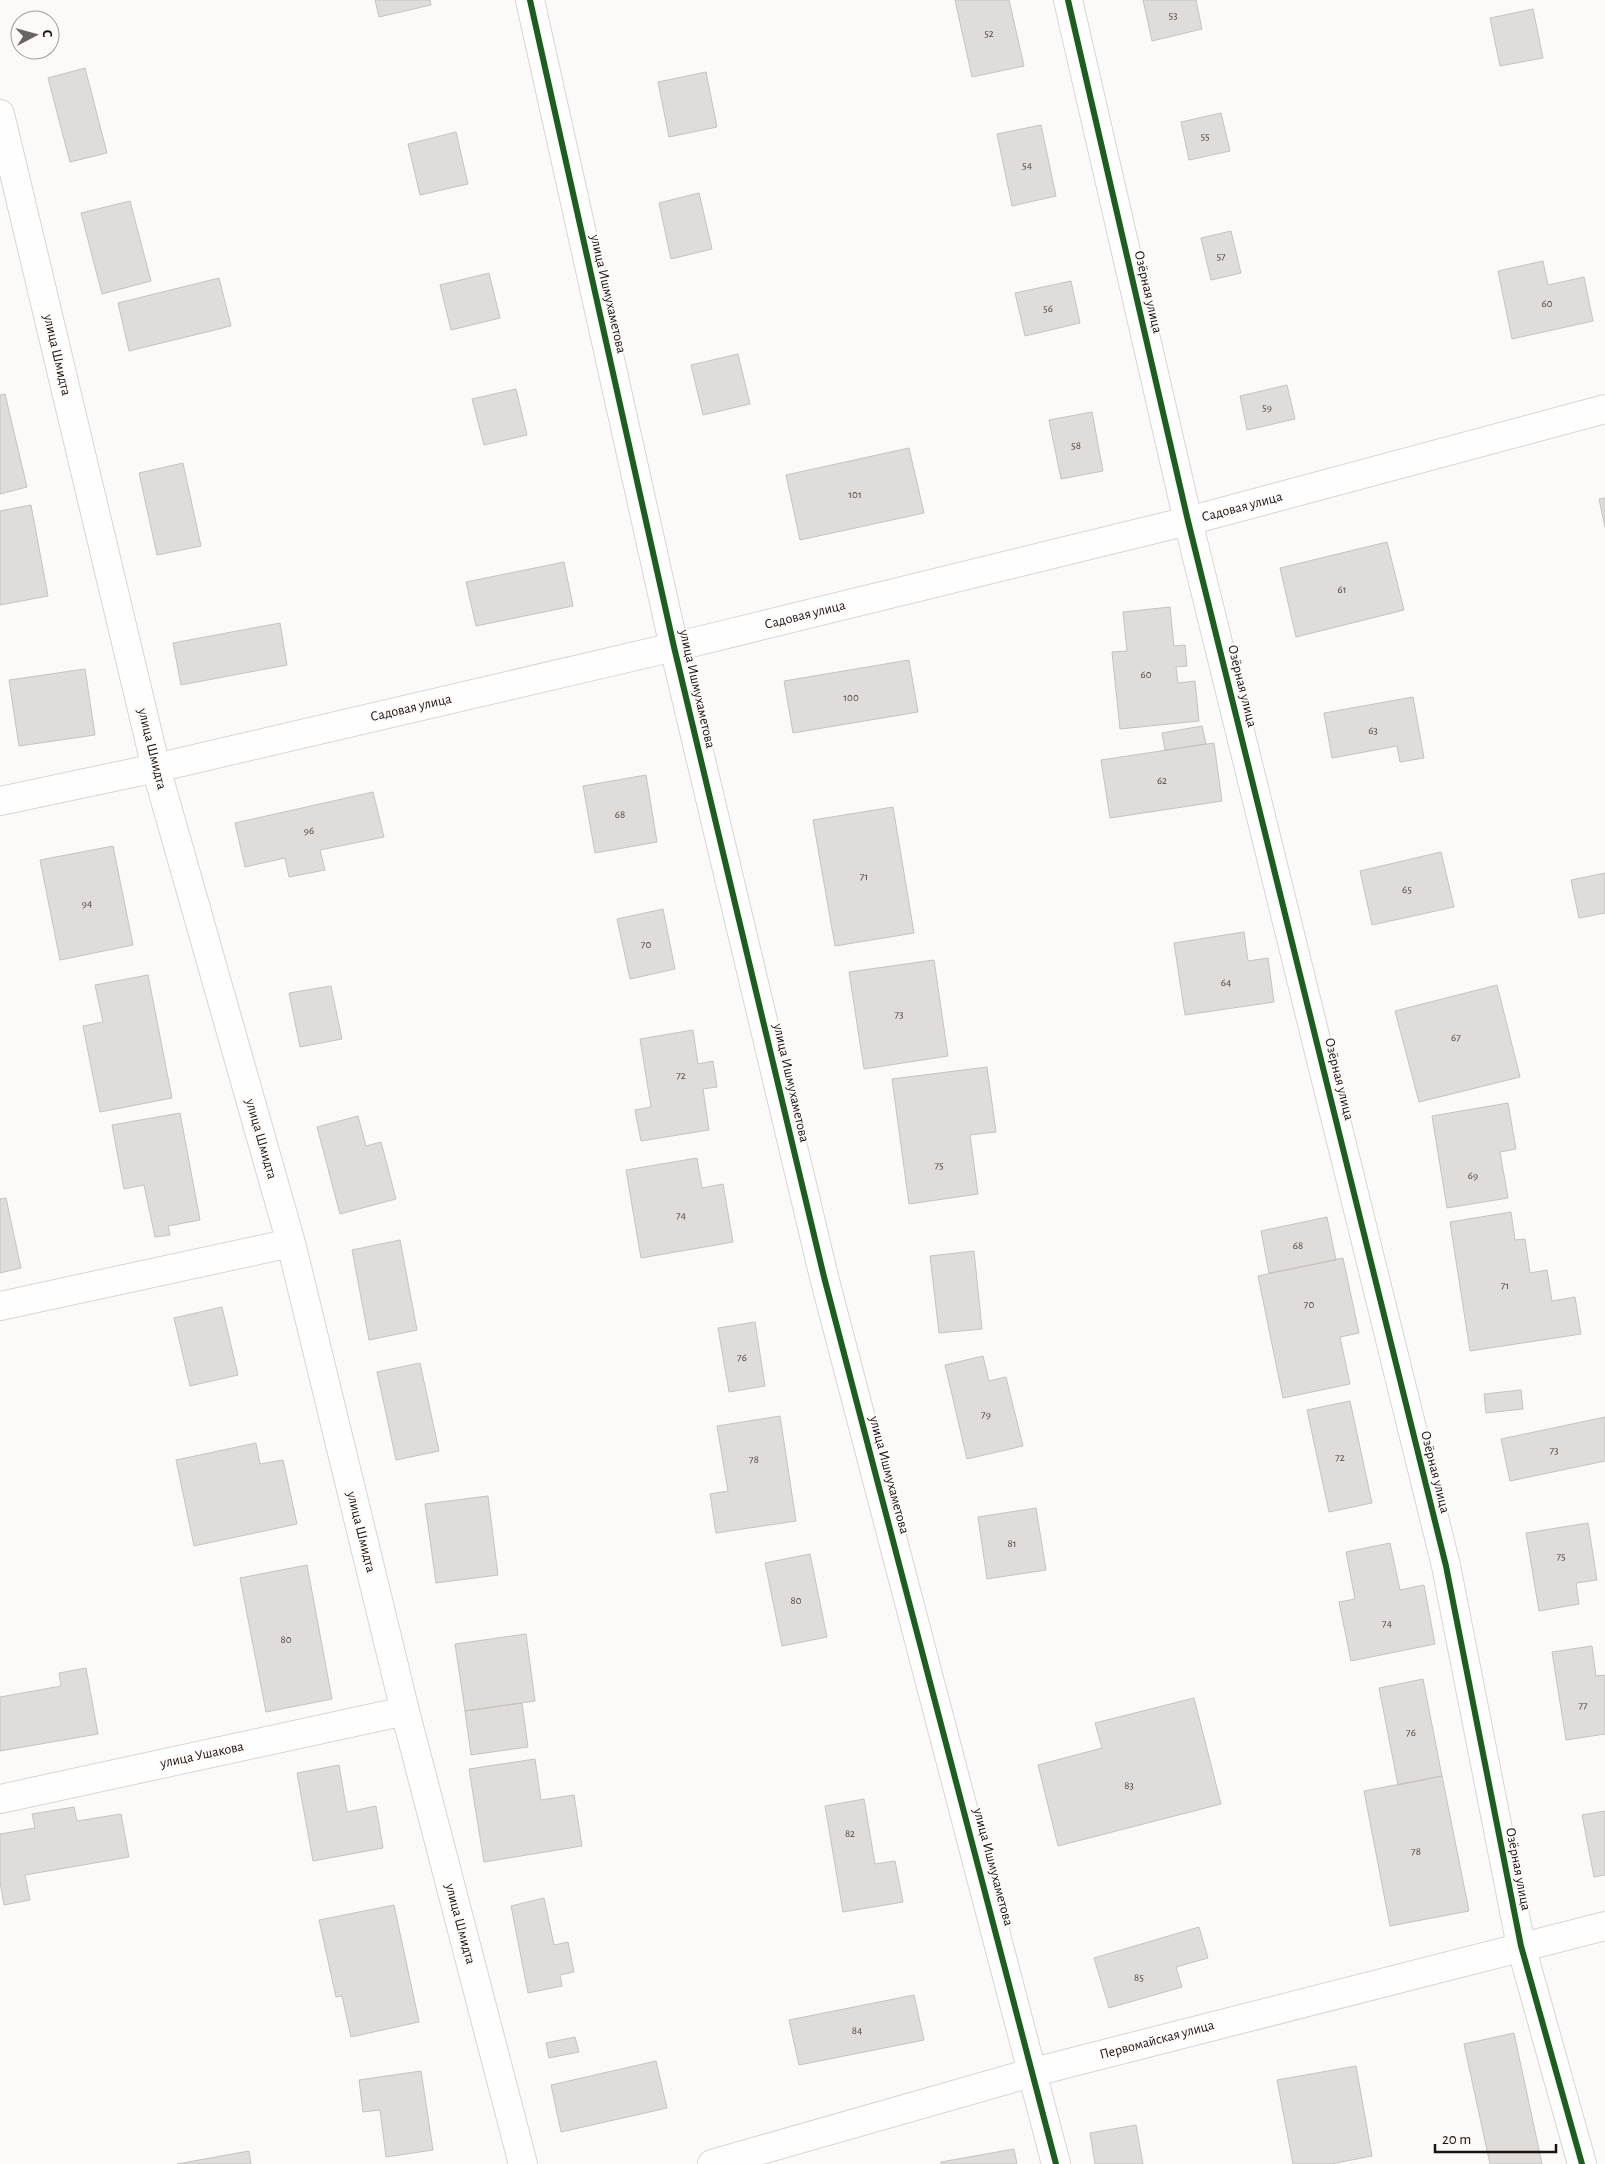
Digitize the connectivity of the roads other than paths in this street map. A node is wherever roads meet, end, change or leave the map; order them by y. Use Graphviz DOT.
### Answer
graph roads {
  1 [pos="530,0"];
  2 [pos="1068,0"];
  3 [pos="0,114"];
  4 [pos="1605,409"];
  5 [pos="1188,521"];
  6 [pos="674,647"];
  7 [pos="156,768"];
  8 [pos="0,801"];
  9 [pos="291,1243"];
  10 [pos="0,1306"];
  11 [pos="405,1711"];
  12 [pos="0,1799"];
  13 [pos="1605,1926"];
  14 [pos="1521,1946"];
  15 [pos="1034,2072"];
  16 [pos="523,2164"];
  17 [pos="712,2164"];
  18 [pos="1056,2164"];
  19 [pos="1582,2164"];
  1 -- 6 [label="street, улица Ишмухаметова"];
  2 -- 5 [label="street, Озёрная улица"];
  3 -- 7 [label="street, улица Шмидта"];
  4 -- 5 [label="street, Садовая улица"];
  5 -- 6 [label="street, Садовая улица"];
  5 -- 14 [label="street, Озёрная улица"];
  6 -- 7 [label="street, Садовая улица"];
  6 -- 15 [label="street, улица Ишмухаметова"];
  7 -- 8 [label="street, Садовая улица"];
  7 -- 9 [label="street, улица Шмидта"];
  9 -- 10 [label="street"];
  9 -- 11 [label="street, улица Шмидта"];
  11 -- 12 [label="street, улица Ушакова"];
  11 -- 16 [label="street, улица Шмидта"];
  13 -- 14 [label="street, Первомайская улица"];
  14 -- 15 [label="street, Первомайская улица"];
  14 -- 19 [label="street, Озёрная улица"];
  15 -- 17 [label="street, Первомайская улица"];
  15 -- 18 [label="street, улица Ишмухаметова"];
}
